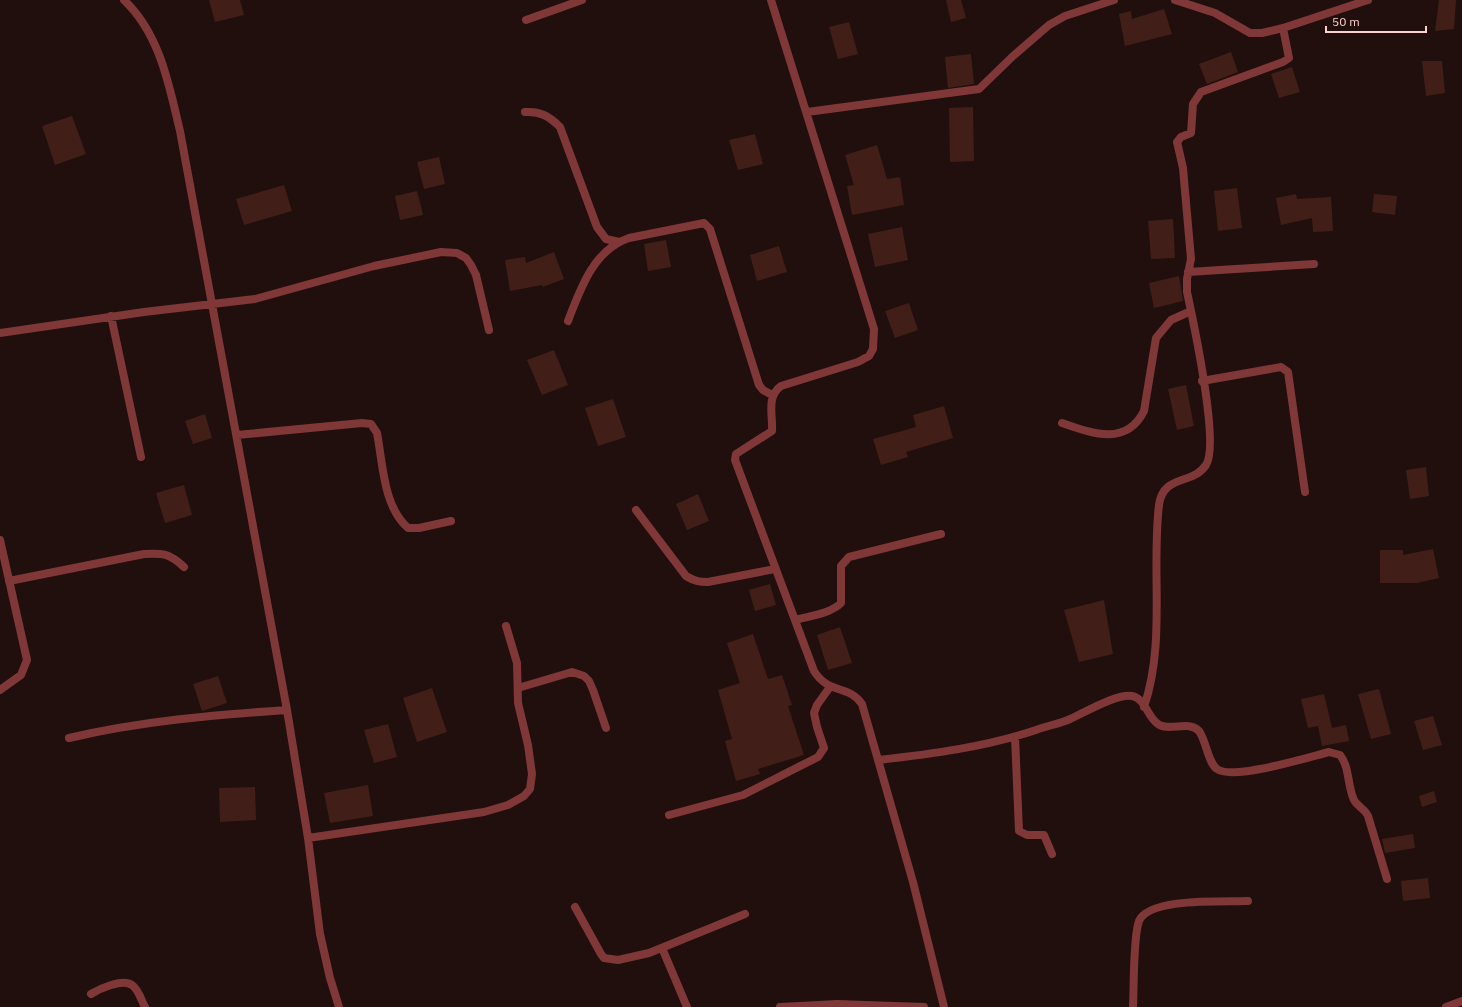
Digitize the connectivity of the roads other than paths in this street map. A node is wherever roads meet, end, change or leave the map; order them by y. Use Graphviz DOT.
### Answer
graph roads {
  1 [pos="124,0"];
  2 [pos="582,0"];
  3 [pos="771,0"];
  4 [pos="1114,0"];
  5 [pos="1175,0"];
  6 [pos="1368,0"];
  7 [pos="526,20"];
  8 [pos="1283,28"];
  9 [pos="525,112"];
  10 [pos="807,112"];
  11 [pos="619,242"];
  12 [pos="1314,264"];
  13 [pos="1188,272"];
  14 [pos="212,304"];
  15 [pos="1191,311"];
  16 [pos="111,316"];
  17 [pos="568,321"];
  18 [pos="489,330"];
  19 [pos="0,333"];
  20 [pos="1202,381"];
  21 [pos="772,395"];
  22 [pos="1062,423"];
  23 [pos="237,435"];
  24 [pos="141,457"];
  25 [pos="1305,492"];
  26 [pos="636,510"];
  27 [pos="451,521"];
  28 [pos="941,534"];
  29 [pos="0,540"];
  30 [pos="184,567"];
  31 [pos="775,569"];
  32 [pos="9,580"];
  33 [pos="795,620"];
  34 [pos="506,626"];
  35 [pos="830,687"];
  36 [pos="518,688"];
  37 [pos="0,690"];
  38 [pos="1144,707"];
  39 [pos="287,710"];
  40 [pos="606,728"];
  41 [pos="1015,737"];
  42 [pos="69,738"];
  43 [pos="878,760"];
  44 [pos="669,815"];
  45 [pos="308,838"];
  46 [pos="1052,854"];
  47 [pos="1387,879"];
  48 [pos="1248,901"];
  49 [pos="575,907"];
  50 [pos="745,914"];
  51 [pos="662,948"];
  52 [pos="91,994"];
  53 [pos="1462,1001"];
  54 [pos="822,1006"];
  55 [pos="145,1007"];
  56 [pos="339,1007"];
  57 [pos="687,1007"];
  58 [pos="780,1007"];
  59 [pos="924,1007"];
  60 [pos="944,1007"];
  61 [pos="1133,1007"];
  62 [pos="1446,1007"];
  1 -- 14 [label="street"];
  2 -- 7 [label="street"];
  3 -- 10 [label="street"];
  4 -- 10 [label="street"];
  5 -- 8 [label="street"];
  6 -- 8 [label="street"];
  8 -- 13 [label="street"];
  9 -- 11 [label="street"];
  10 -- 21 [label="street"];
  11 -- 17 [label="street"];
  11 -- 21 [label="street"];
  12 -- 13 [label="street"];
  13 -- 15 [label="street"];
  14 -- 16 [label="street"];
  14 -- 18 [label="street"];
  14 -- 23 [label="street"];
  15 -- 20 [label="street"];
  15 -- 22 [label="street"];
  16 -- 19 [label="street"];
  16 -- 24 [label="street"];
  20 -- 25 [label="street"];
  20 -- 38 [label="street"];
  21 -- 31 [label="street"];
  23 -- 27 [label="street"];
  23 -- 39 [label="street"];
  26 -- 31 [label="street"];
  28 -- 33 [label="street"];
  29 -- 32 [label="street"];
  30 -- 32 [label="street"];
  31 -- 33 [label="street"];
  32 -- 37 [label="street"];
  33 -- 35 [label="street"];
  34 -- 36 [label="street"];
  35 -- 43 [label="street"];
  35 -- 44 [label="street"];
  36 -- 40 [label="street"];
  36 -- 45 [label="street"];
  38 -- 41 [label="street"];
  38 -- 47 [label="street"];
  39 -- 42 [label="street"];
  39 -- 45 [label="street"];
  41 -- 43 [label="street"];
  41 -- 46 [label="street"];
  43 -- 60 [label="street"];
  45 -- 56 [label="street"];
  48 -- 61 [label="street"];
  49 -- 51 [label="street"];
  50 -- 51 [label="street"];
  51 -- 57 [label="street"];
  52 -- 55 [label="street"];
  53 -- 62 [label="street"];
  54 -- 58 [label="street"];
  54 -- 59 [label="street"];
}
